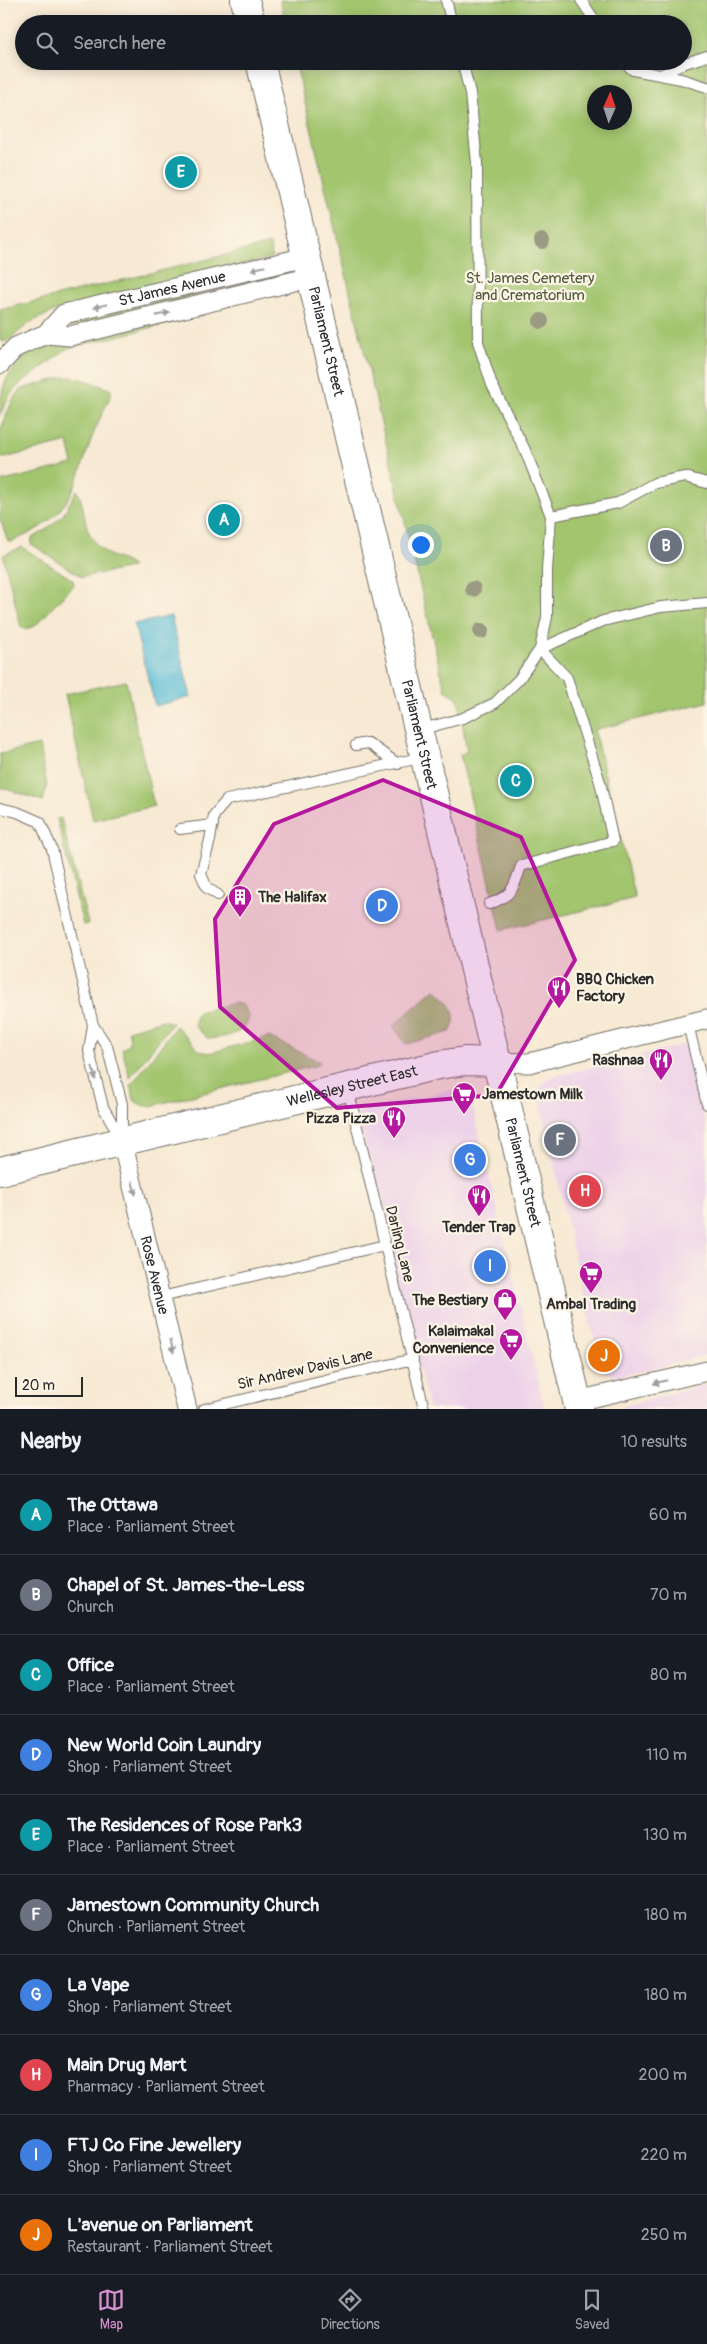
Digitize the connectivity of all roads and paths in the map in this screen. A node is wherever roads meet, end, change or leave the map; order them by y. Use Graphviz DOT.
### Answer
graph roads {
  1 [pos="245,0"];
  2 [pos="446,0"];
  3 [pos="581,0"];
  4 [pos="249,15"];
  5 [pos="450,15"];
  6 [pos="591,15"];
  7 [pos="707,56"];
  8 [pos="692,61"];
  9 [pos="262,70"];
  10 [pos="464,70"];
  11 [pos="632,70"];
  12 [pos="671,70"];
  13 [pos="661,75"];
  14 [pos="707,86"];
  15 [pos="308,267"];
  16 [pos="0,364"];
  17 [pos="707,483"];
  18 [pos="551,516"];
  19 [pos="707,603"];
  20 [pos="540,649"];
  21 [pos="418,730"];
  22 [pos="356,744"];
  23 [pos="425,757"];
  24 [pos="398,764"];
  25 [pos="0,808"];
  26 [pos="213,825"];
  27 [pos="180,829"];
  28 [pos="218,895"];
  29 [pos="489,904"];
  30 [pos="707,1020"];
  31 [pos="688,1024"];
  32 [pos="93,1025"];
  33 [pos="497,1062"];
  34 [pos="347,1086"];
  35 [pos="707,1104"];
  36 [pos="122,1141"];
  37 [pos="0,1171"];
  38 [pos="385,1245"];
  39 [pos="160,1297"];
  40 [pos="413,1359"];
  41 [pos="707,1371"];
  42 [pos="578,1405"];
  43 [pos="187,1409"];
  44 [pos="204,1409"];
  45 [pos="424,1409"];
  1 -- 4 [label="main road"];
  2 -- 5 [label="lane"];
  3 -- 6 [label="lane"];
  7 -- 8 [label="lane"];
  9 -- 15 [label="main road, Parliament Street"];
  10 -- 18 [label="lane"];
  11 -- 13 [label="lane"];
  12 -- 13 [label="lane"];
  13 -- 14 [label="lane"];
  15 -- 16 [label="street, St James Avenue"];
  15 -- 21 [label="main road, Parliament Street"];
  17 -- 18 [label="lane"];
  18 -- 20 [label="lane"];
  19 -- 20 [label="lane"];
  20 -- 21 [label="lane"];
  20 -- 29 [label="lane"];
  21 -- 23 [label="main road, Parliament Street"];
  22 -- 24 [label="lane"];
  23 -- 24 [label="lane"];
  23 -- 33 [label="main road, Parliament Street"];
  24 -- 26 [label="lane"];
  25 -- 32 [label="lane"];
  26 -- 27 [label="lane"];
  26 -- 28 [label="lane"];
  30 -- 31 [label="street, Wellesley Street East"];
  31 -- 33 [label="street, Wellesley Street East"];
  31 -- 35 [label="lane"];
  32 -- 36 [label="lane"];
  32 -- 36 [label="lane, one-way"];
  33 -- 34 [label="main road, Wellesley Street East"];
  33 -- 42 [label="main road, Parliament Street"];
  34 -- 36 [label="main road, Wellesley Street East"];
  34 -- 38 [label="lane, Darling Lane"];
  36 -- 37 [label="main road, Wellesley Street East"];
  36 -- 39 [label="street, Rose Avenue, one-way"];
  38 -- 39 [label="lane"];
  38 -- 40 [label="lane, Darling Lane"];
  39 -- 43 [label="street, Rose Avenue, one-way"];
  40 -- 44 [label="lane, Sir Andrew Davis Lane"];
  40 -- 45 [label="lane, Darling Lane"];
  41 -- 42 [label="street, one-way"];
}
